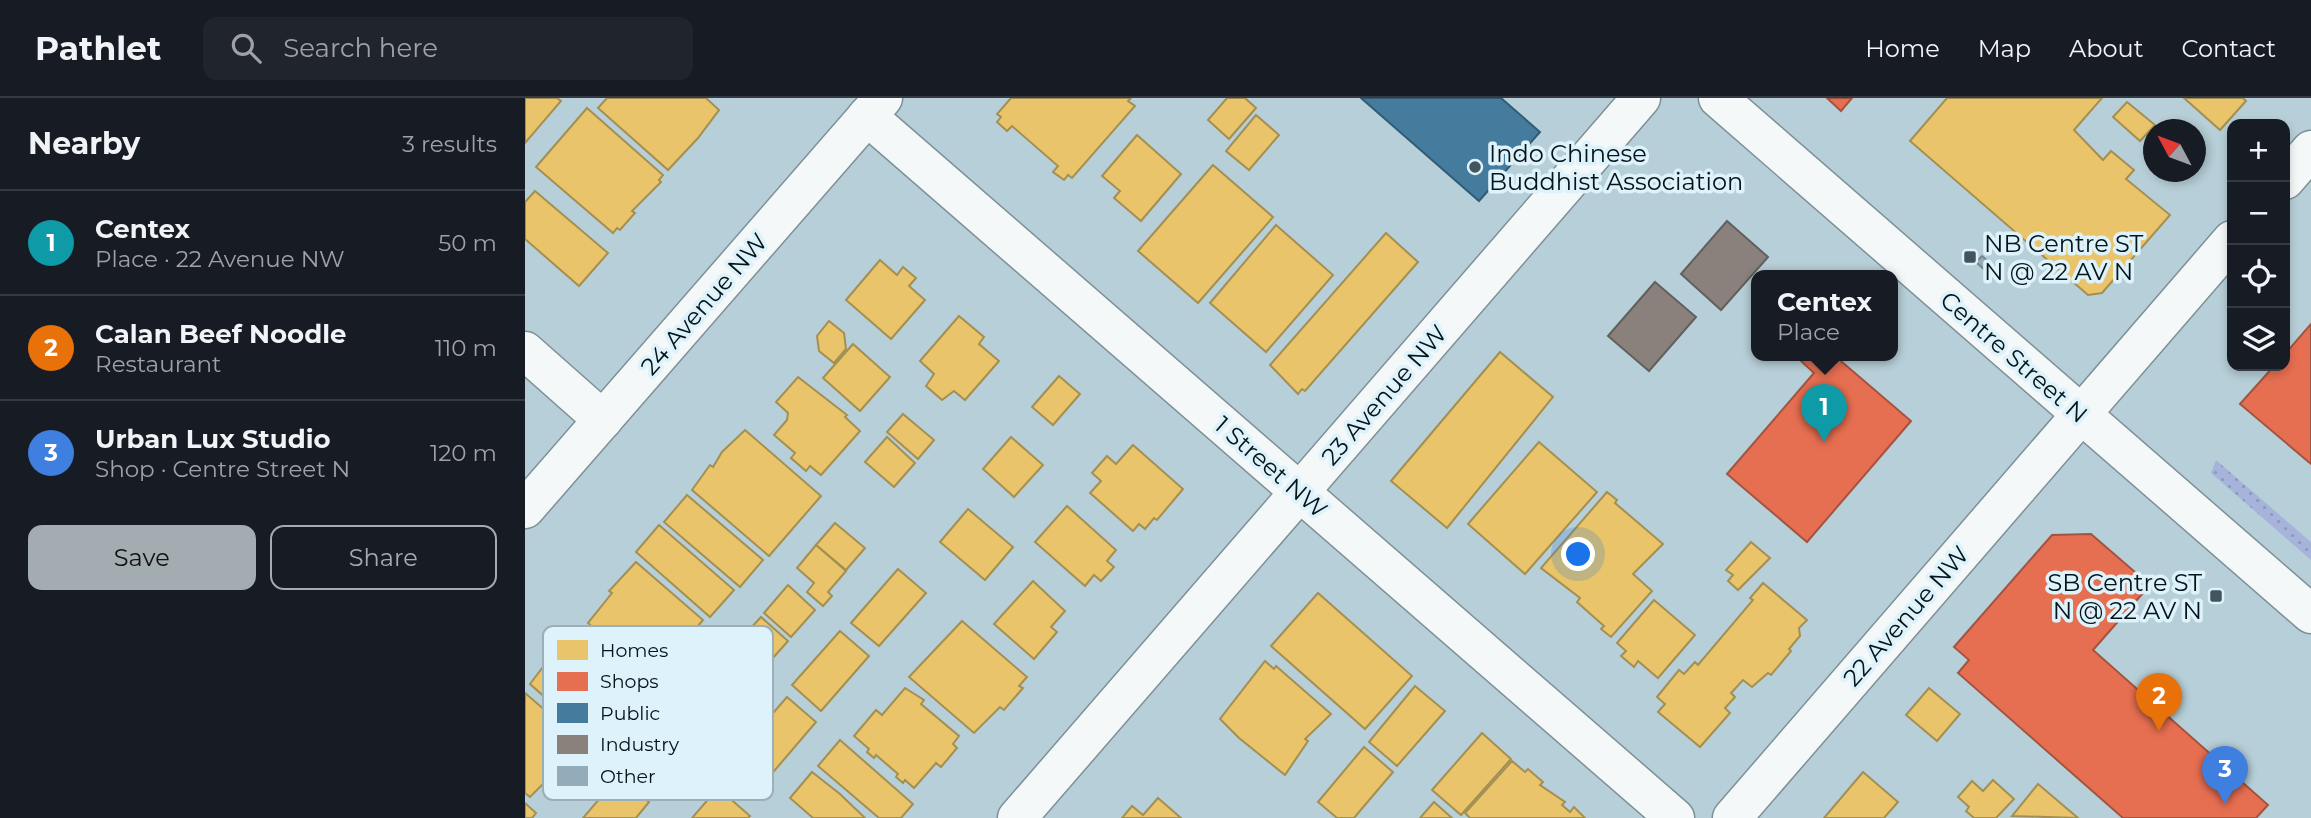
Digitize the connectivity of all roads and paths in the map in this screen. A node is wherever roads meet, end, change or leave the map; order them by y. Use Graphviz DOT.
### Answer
graph roads {
  1 [pos="1641,98"];
  2 [pos="1718,98"];
  3 [pos="875,107"];
  4 [pos="2311,150"];
  5 [pos="2290,174"];
  6 [pos="2228,245"];
  7 [pos="525,351"];
  8 [pos="2081,415"];
  9 [pos="603,420"];
  10 [pos="1300,492"];
  11 [pos="525,509"];
  12 [pos="2311,614"];
  13 [pos="1017,818"];
  14 [pos="1675,818"];
  15 [pos="1732,818"];
  1 -- 10 [label="street, 23 Avenue NW"];
  2 -- 8 [label="street, Centre Street N"];
  3 -- 9 [label="street, 24 Avenue NW"];
  3 -- 10 [label="street, 1 Street NW"];
  4 -- 5 [label="street"];
  6 -- 8 [label="street, 22 Avenue NW"];
  7 -- 9 [label="street"];
  8 -- 12 [label="street, Centre Street N"];
  8 -- 15 [label="street, 22 Avenue NW"];
  9 -- 11 [label="street, 24 Avenue NW"];
  10 -- 13 [label="street, 23 Avenue NW"];
  10 -- 14 [label="street, 1 Street NW"];
}
